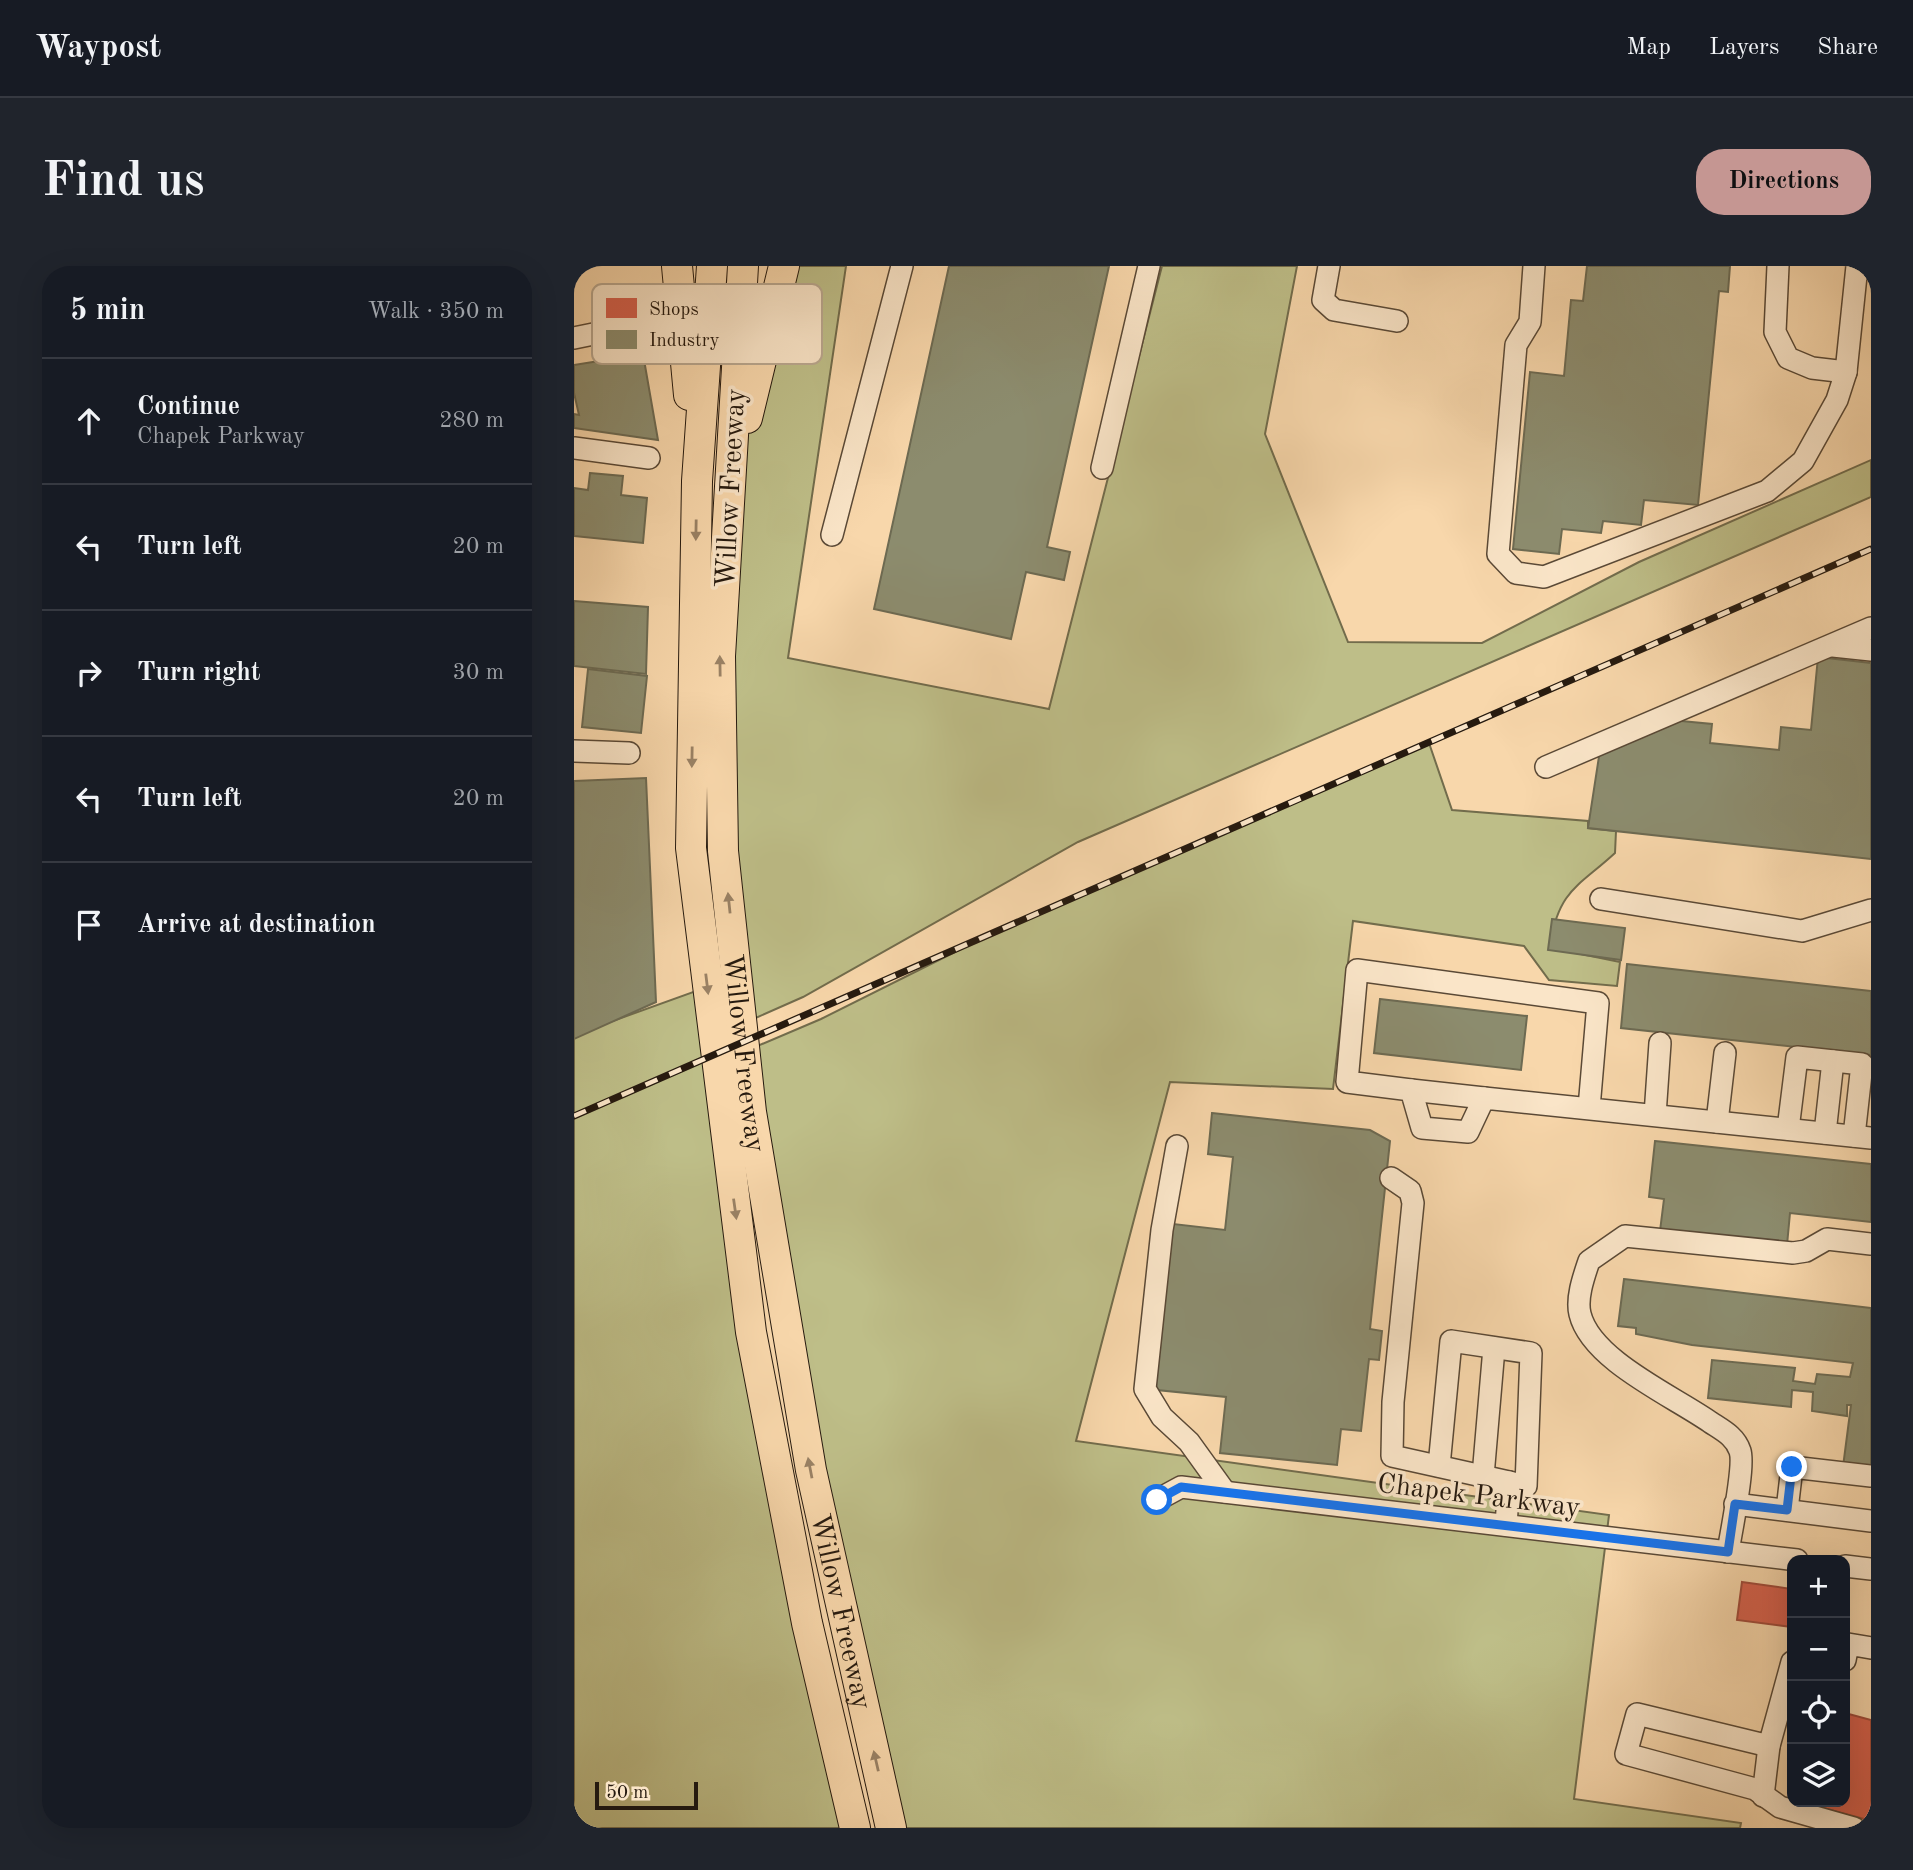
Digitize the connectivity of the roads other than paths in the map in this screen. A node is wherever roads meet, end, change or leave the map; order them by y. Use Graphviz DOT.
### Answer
graph roads {
  1 [pos="677,266"];
  2 [pos="712,266"];
  3 [pos="743,266"];
  4 [pos="784,266"];
  5 [pos="902,266"];
  6 [pos="1149,266"];
  7 [pos="1329,266"];
  8 [pos="1534,266"];
  9 [pos="1778,266"];
  10 [pos="1857,266"];
  11 [pos="679,284"];
  12 [pos="711,284"];
  13 [pos="742,284"];
  14 [pos="780,284"];
  15 [pos="1397,321"];
  16 [pos="592,334"];
  17 [pos="574,338"];
  18 [pos="686,364"];
  19 [pos="705,364"];
  20 [pos="736,364"];
  21 [pos="760,364"];
  22 [pos="1846,372"];
  23 [pos="574,448"];
  24 [pos="649,458"];
  25 [pos="1102,468"];
  26 [pos="697,481"];
  27 [pos="727,503"];
  28 [pos="832,535"];
  29 [pos="1871,628"];
  30 [pos="1833,646"];
  31 [pos="1871,650"];
  32 [pos="574,751"];
  33 [pos="629,753"];
  34 [pos="1546,767"];
  35 [pos="1601,899"];
  36 [pos="1871,910"];
  37 [pos="1660,1042"];
  38 [pos="1725,1053"];
  39 [pos="1833,1061"];
  40 [pos="1411,1090"];
  41 [pos="1484,1098"];
  42 [pos="1589,1108"];
  43 [pos="1655,1115"];
  44 [pos="1717,1122"];
  45 [pos="1788,1129"];
  46 [pos="1825,1133"];
  47 [pos="1863,1137"];
  48 [pos="1177,1146"];
  49 [pos="1391,1178"];
  50 [pos="1871,1244"];
  51 [pos="1494,1348"];
  52 [pos="1439,1466"];
  53 [pos="1483,1476"];
  54 [pos="1871,1476"];
  55 [pos="1509,1482"];
  56 [pos="1225,1492"];
  57 [pos="1157,1500"];
  58 [pos="1735,1504"];
  59 [pos="1787,1510"];
  60 [pos="1871,1521"];
  61 [pos="1506,1525"];
  62 [pos="1728,1552"];
  63 [pos="1787,1559"];
  64 [pos="1850,1567"];
  65 [pos="1871,1569"];
  66 [pos="1850,1644"];
  67 [pos="1871,1648"];
  68 [pos="1787,1680"];
  69 [pos="1769,1745"];
  70 [pos="1763,1796"];
  71 [pos="855,1828"];
  72 [pos="891,1828"];
  73 [pos="1854,1828"];
  1 -- 11 [label="highway"];
  2 -- 12 [label="highway, Willow Freeway"];
  3 -- 13 [label="highway, Willow Freeway"];
  4 -- 14 [label="highway"];
  5 -- 28 [label="street"];
  6 -- 25 [label="street"];
  7 -- 15 [label="street"];
  8 -- 22 [label="street"];
  9 -- 22 [label="street"];
  10 -- 22 [label="street"];
  16 -- 17 [label="street"];
  18 -- 26 [label="highway"];
  19 -- 26 [label="highway, Willow Freeway"];
  20 -- 27 [label="highway, Willow Freeway"];
  21 -- 27 [label="highway"];
  23 -- 24 [label="street"];
  26 -- 71 [label="highway, Willow Freeway, one-way"];
  72 -- 27 [label="highway, Willow Freeway, one-way"];
  29 -- 30 [label="street"];
  30 -- 31 [label="street"];
  30 -- 34 [label="street"];
  32 -- 33 [label="street"];
  35 -- 36 [label="street"];
  37 -- 43 [label="street"];
  38 -- 44 [label="street"];
  39 -- 45 [label="street"];
  39 -- 46 [label="street"];
  39 -- 47 [label="street"];
  40 -- 41 [label="street"];
  40 -- 41 [label="street"];
  40 -- 42 [label="street"];
  41 -- 42 [label="street"];
  42 -- 43 [label="street"];
  43 -- 44 [label="street"];
  44 -- 45 [label="street"];
  45 -- 46 [label="street"];
  46 -- 47 [label="street"];
  48 -- 56 [label="street"];
  49 -- 52 [label="street"];
  50 -- 58 [label="street"];
  51 -- 52 [label="street"];
  51 -- 53 [label="street"];
  51 -- 55 [label="street"];
  52 -- 53 [label="street"];
  53 -- 55 [label="street"];
  54 -- 59 [label="street"];
  55 -- 61 [label="street"];
  56 -- 57 [label="street, Chapek Parkway"];
  56 -- 61 [label="street, Chapek Parkway"];
  58 -- 59 [label="street"];
  58 -- 62 [label="street"];
  59 -- 60 [label="street"];
  61 -- 62 [label="street, Chapek Parkway"];
  62 -- 63 [label="street, Chapek Parkway"];
  64 -- 65 [label="street"];
  66 -- 67 [label="street"];
  68 -- 69 [label="street"];
  69 -- 70 [label="street"];
  69 -- 70 [label="street"];
  70 -- 73 [label="street"];
}
